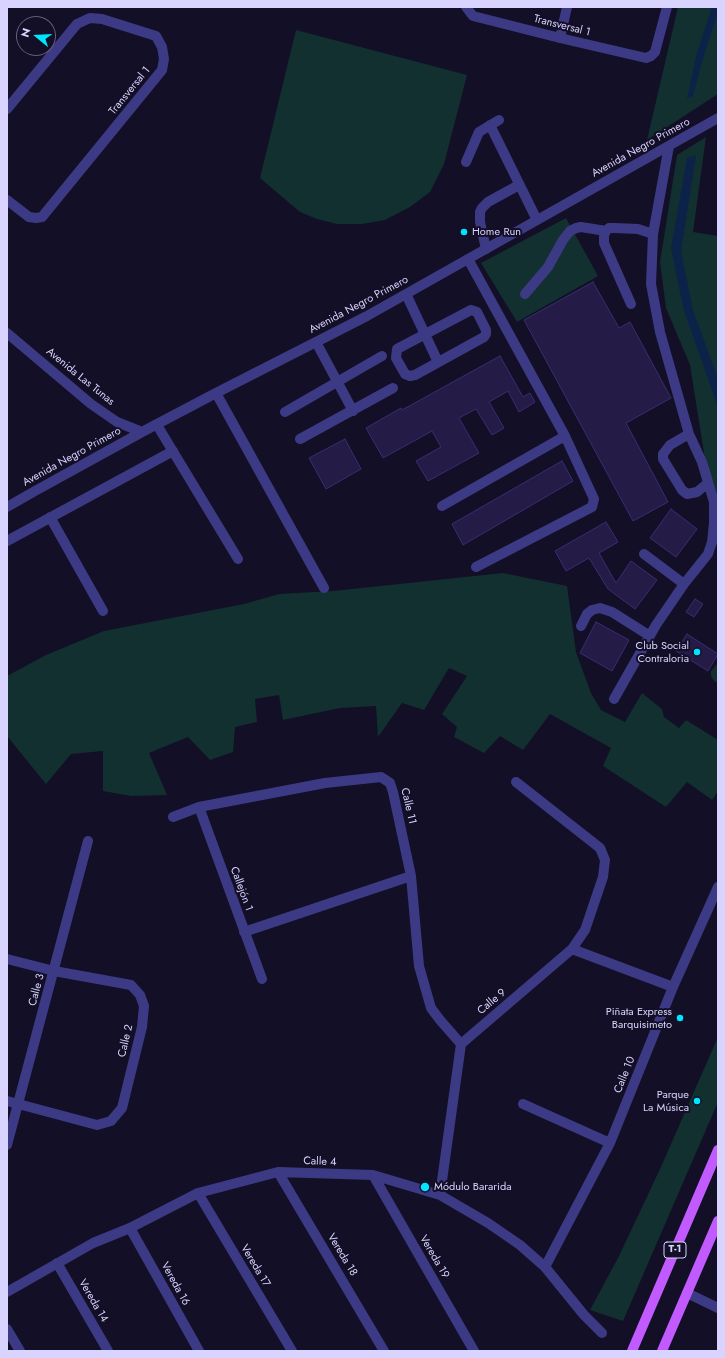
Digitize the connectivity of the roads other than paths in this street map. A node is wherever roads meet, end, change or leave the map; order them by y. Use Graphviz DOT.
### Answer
graph roads {
  1 [pos="466,7"];
  2 [pos="567,7"];
  3 [pos="666,7"];
  4 [pos="560,38"];
  5 [pos="7,109"];
  6 [pos="718,118"];
  7 [pos="669,146"];
  8 [pos="466,162"];
  9 [pos="519,185"];
  10 [pos="7,200"];
  11 [pos="537,220"];
  12 [pos="606,231"];
  13 [pos="653,234"];
  14 [pos="486,249"];
  15 [pos="468,259"];
  16 [pos="406,294"];
  17 [pos="525,294"];
  18 [pos="631,304"];
  19 [pos="7,333"];
  20 [pos="425,335"];
  21 [pos="316,342"];
  22 [pos="382,356"];
  23 [pos="438,362"];
  24 [pos="337,381"];
  25 [pos="393,388"];
  26 [pos="216,393"];
  27 [pos="353,411"];
  28 [pos="284,412"];
  29 [pos="157,425"];
  30 [pos="142,432"];
  31 [pos="689,434"];
  32 [pos="565,436"];
  33 [pos="300,439"];
  34 [pos="172,451"];
  35 [pos="708,483"];
  36 [pos="442,506"];
  37 [pos="7,507"];
  38 [pos="50,517"];
  39 [pos="7,541"];
  40 [pos="644,554"];
  41 [pos="238,558"];
  42 [pos="476,567"];
  43 [pos="684,584"];
  44 [pos="324,588"];
  45 [pos="103,611"];
  46 [pos="581,626"];
  47 [pos="650,636"];
  48 [pos="614,699"];
  49 [pos="516,782"];
  50 [pos="199,807"];
  51 [pos="173,817"];
  52 [pos="88,841"];
  53 [pos="411,876"];
  54 [pos="718,887"];
  55 [pos="244,932"];
  56 [pos="572,949"];
  57 [pos="7,958"];
  58 [pos="54,971"];
  59 [pos="262,979"];
  60 [pos="673,987"];
  61 [pos="461,1044"];
  62 [pos="7,1101"];
  63 [pos="18,1104"];
  64 [pos="523,1104"];
  65 [pos="610,1143"];
  66 [pos="7,1145"];
  67 [pos="718,1150"];
  68 [pos="278,1172"];
  69 [pos="373,1175"];
  70 [pos="198,1193"];
  71 [pos="440,1195"];
  72 [pos="718,1221"];
  73 [pos="130,1228"];
  74 [pos="56,1263"];
  75 [pos="545,1267"];
  76 [pos="7,1292"];
  77 [pos="687,1293"];
  78 [pos="718,1308"];
  79 [pos="7,1329"];
  80 [pos="602,1333"];
  81 [pos="20,1351"];
  82 [pos="108,1351"];
  83 [pos="199,1351"];
  84 [pos="292,1351"];
  85 [pos="384,1351"];
  86 [pos="474,1351"];
  87 [pos="632,1351"];
  88 [pos="662,1351"];
  1 -- 4 [label="street, Transversal 1"];
  2 -- 4 [label="street"];
  3 -- 4 [label="street, Transversal 1"];
  5 -- 10 [label="street, Transversal 1"];
  6 -- 7 [label="street, Avenida Negro Primero"];
  7 -- 11 [label="street, Avenida Negro Primero"];
  7 -- 13 [label="street"];
  8 -- 9 [label="street"];
  9 -- 11 [label="street"];
  9 -- 14 [label="street"];
  11 -- 14 [label="street, Avenida Negro Primero"];
  12 -- 13 [label="street"];
  12 -- 17 [label="street"];
  12 -- 18 [label="street"];
  13 -- 31 [label="street"];
  14 -- 15 [label="street, Avenida Negro Primero"];
  15 -- 16 [label="street, Avenida Negro Primero"];
  15 -- 32 [label="street"];
  16 -- 20 [label="street"];
  16 -- 21 [label="street, Avenida Negro Primero"];
  19 -- 30 [label="street, Avenida Las Tunas"];
  20 -- 23 [label="street"];
  20 -- 23 [label="street"];
  20 -- 23 [label="street"];
  21 -- 24 [label="street"];
  21 -- 26 [label="street, Avenida Negro Primero"];
  22 -- 24 [label="street"];
  24 -- 27 [label="street"];
  24 -- 28 [label="street"];
  25 -- 27 [label="street"];
  26 -- 29 [label="street, Avenida Negro Primero"];
  26 -- 44 [label="street"];
  27 -- 33 [label="street"];
  29 -- 30 [label="street, Avenida Negro Primero"];
  29 -- 34 [label="street"];
  30 -- 37 [label="street, Avenida Negro Primero"];
  31 -- 35 [label="street"];
  31 -- 35 [label="street"];
  32 -- 36 [label="street"];
  32 -- 42 [label="street"];
  34 -- 38 [label="street"];
  34 -- 41 [label="street"];
  35 -- 43 [label="street"];
  38 -- 39 [label="street"];
  38 -- 45 [label="street"];
  40 -- 43 [label="street"];
  43 -- 47 [label="street"];
  46 -- 47 [label="street"];
  47 -- 48 [label="street"];
  49 -- 56 [label="street, Calle 9"];
  50 -- 51 [label="street, Calle 11"];
  50 -- 53 [label="street, Calle 11"];
  50 -- 55 [label="street, Callejón 1"];
  52 -- 58 [label="street, Calle 3"];
  53 -- 55 [label="street"];
  53 -- 61 [label="street, Calle 11"];
  54 -- 60 [label="street, Calle 10"];
  55 -- 59 [label="street, Callejón 1"];
  56 -- 60 [label="street"];
  56 -- 61 [label="street, Calle 9"];
  57 -- 58 [label="street, Calle 2"];
  58 -- 63 [label="street, Calle 3"];
  58 -- 63 [label="street, Calle 2"];
  60 -- 65 [label="street, Calle 10"];
  61 -- 71 [label="street"];
  62 -- 63 [label="street, Calle 2"];
  63 -- 66 [label="street, Calle 3"];
  64 -- 65 [label="street"];
  65 -- 75 [label="street, Calle 10"];
  67 -- 87 [label="main road, T-1"];
  68 -- 69 [label="street, Calle 4"];
  68 -- 70 [label="street, Calle 4"];
  68 -- 85 [label="street, Vereda 18"];
  69 -- 71 [label="street, Calle 4"];
  69 -- 86 [label="street, Vereda 19"];
  70 -- 73 [label="street, Calle 4"];
  70 -- 84 [label="street, Vereda 17"];
  71 -- 75 [label="street, Calle 4"];
  72 -- 77 [label="main road, T-1"];
  73 -- 74 [label="street, Calle 4"];
  73 -- 83 [label="street, Vereda 16"];
  74 -- 76 [label="street, Calle 4"];
  74 -- 82 [label="street, Vereda 14"];
  75 -- 80 [label="street, Calle 4"];
  77 -- 78 [label="street"];
  77 -- 88 [label="main road, T-1"];
  79 -- 81 [label="street"];
}
